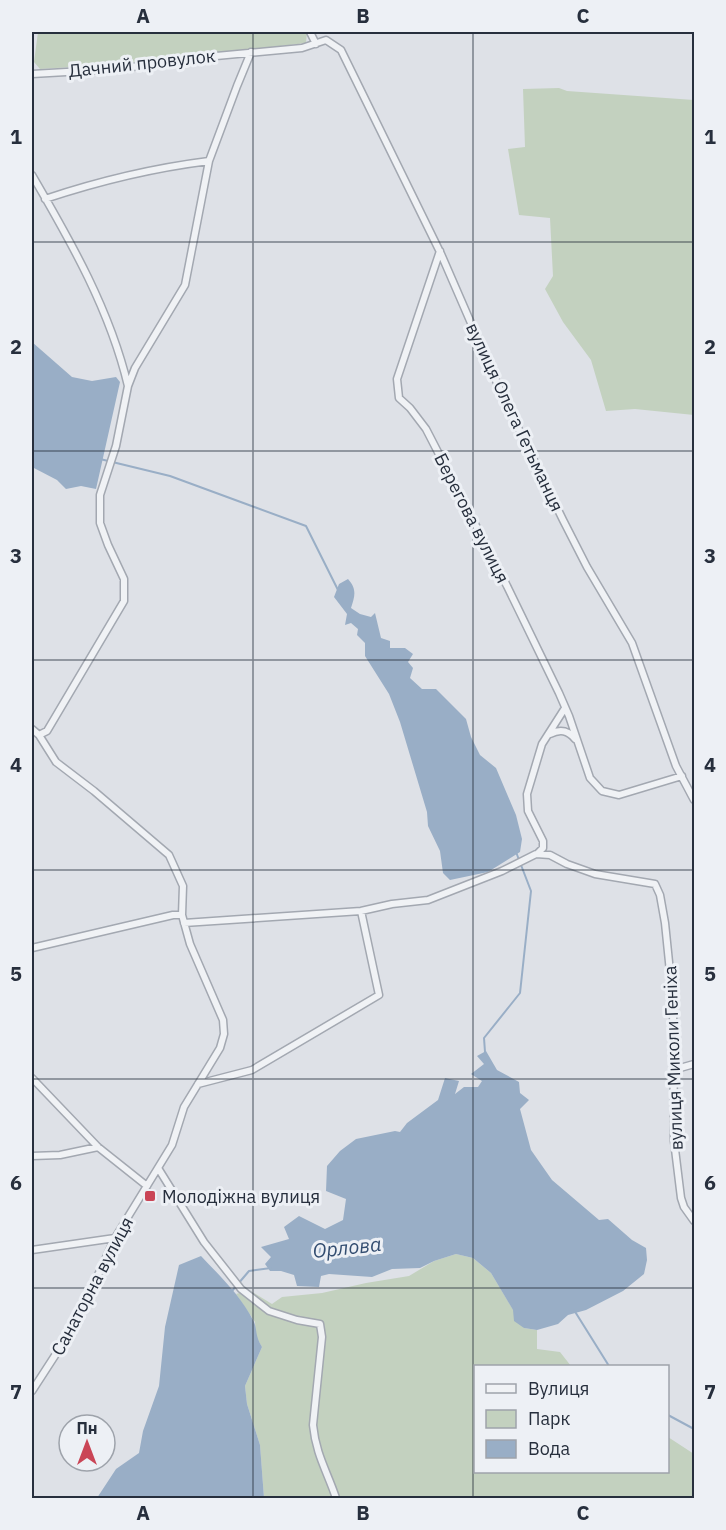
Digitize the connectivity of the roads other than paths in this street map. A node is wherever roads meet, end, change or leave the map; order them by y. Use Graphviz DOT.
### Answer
graph roads {
  1 [pos="310,32"];
  2 [pos="326,40"];
  3 [pos="316,45"];
  4 [pos="251,52"];
  5 [pos="32,74"];
  6 [pos="209,161"];
  7 [pos="32,175"];
  8 [pos="45,199"];
  9 [pos="440,251"];
  10 [pos="128,386"];
  11 [pos="566,708"];
  12 [pos="32,729"];
  13 [pos="549,734"];
  14 [pos="39,735"];
  15 [pos="575,739"];
  16 [pos="682,776"];
  17 [pos="694,800"];
  18 [pos="536,854"];
  19 [pos="361,911"];
  20 [pos="182,915"];
  21 [pos="184,924"];
  22 [pos="32,948"];
  23 [pos="694,1064"];
  24 [pos="673,1070"];
  25 [pos="32,1078"];
  26 [pos="198,1084"];
  27 [pos="98,1147"];
  28 [pos="32,1156"];
  29 [pos="158,1168"];
  30 [pos="147,1186"];
  31 [pos="694,1221"];
  32 [pos="115,1238"];
  33 [pos="32,1250"];
  34 [pos="32,1391"];
  35 [pos="336,1498"];
  1 -- 3 [label="street"];
  2 -- 3 [label="street, Дачний провулок"];
  2 -- 9 [label="street, вулиця Олега Гетьманця"];
  3 -- 4 [label="street, Дачний провулок"];
  4 -- 5 [label="street, Дачний провулок"];
  4 -- 6 [label="street"];
  6 -- 8 [label="street"];
  6 -- 10 [label="street"];
  7 -- 8 [label="street"];
  8 -- 10 [label="street"];
  9 -- 11 [label="street, Берегова вулиця"];
  9 -- 16 [label="street, вулиця Олега Гетьманця"];
  10 -- 14 [label="street"];
  11 -- 13 [label="street"];
  11 -- 15 [label="street, Берегова вулиця"];
  12 -- 14 [label="street"];
  13 -- 15 [label="street"];
  13 -- 18 [label="street"];
  14 -- 20 [label="street"];
  15 -- 16 [label="street, Берегова вулиця"];
  16 -- 17 [label="street, вулиця Олега Гетьманця"];
  18 -- 19 [label="street"];
  18 -- 24 [label="street, вулиця Миколи Геніха"];
  19 -- 21 [label="street"];
  19 -- 26 [label="street"];
  20 -- 21 [label="street"];
  20 -- 22 [label="street"];
  21 -- 26 [label="street"];
  23 -- 24 [label="street"];
  24 -- 31 [label="street, вулиця Миколи Геніха"];
  25 -- 27 [label="street"];
  26 -- 29 [label="street, Санаторна вулиця"];
  27 -- 28 [label="street"];
  27 -- 30 [label="street"];
  29 -- 30 [label="street, Санаторна вулиця"];
  29 -- 35 [label="street"];
  30 -- 32 [label="street, Санаторна вулиця"];
  32 -- 33 [label="street"];
  32 -- 34 [label="street, Санаторна вулиця"];
}
